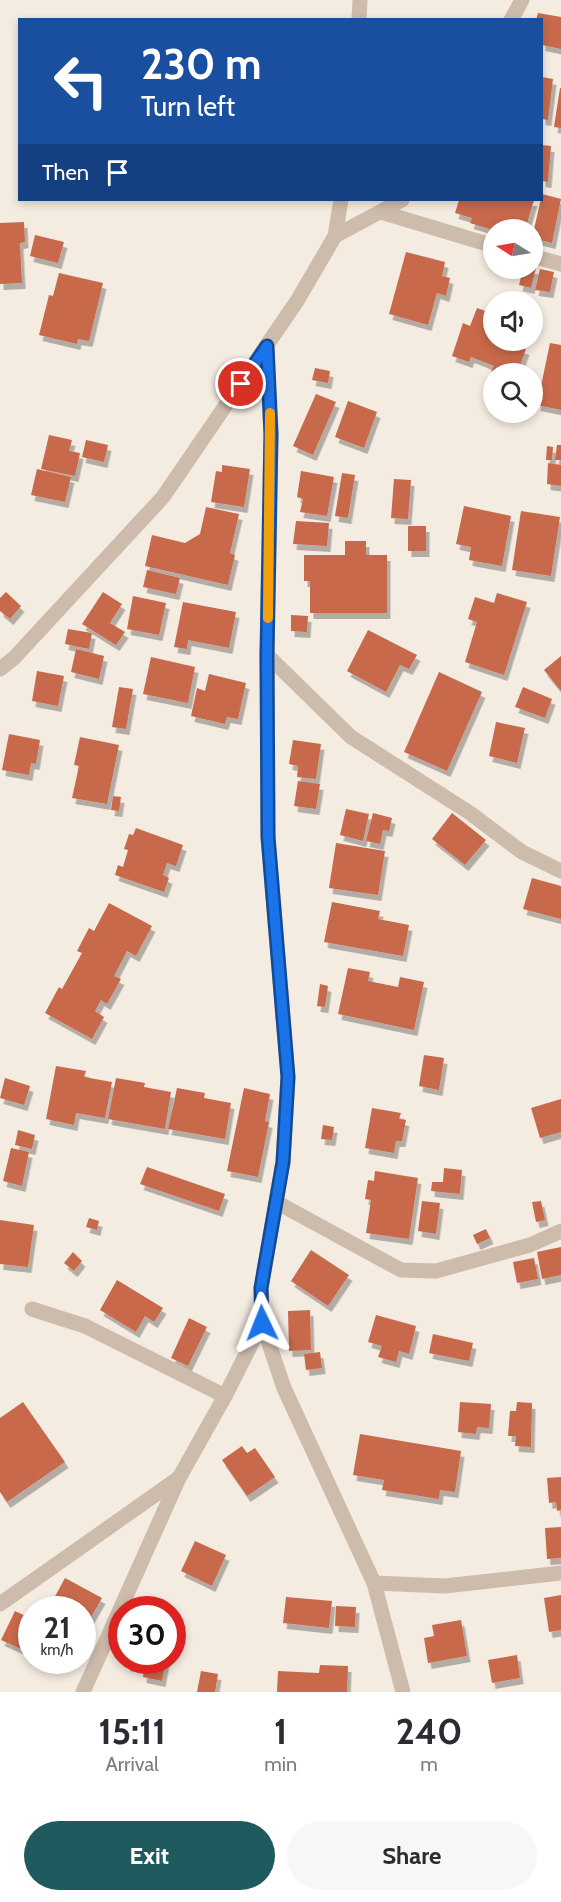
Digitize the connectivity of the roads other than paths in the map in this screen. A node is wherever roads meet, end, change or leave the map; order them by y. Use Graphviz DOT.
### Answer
graph roads {
  1 [pos="360,0"];
  2 [pos="522,0"];
  3 [pos="359,18"];
  4 [pos="513,18"];
  5 [pos="341,201"];
  6 [pos="400,201"];
  7 [pos="381,212"];
  8 [pos="335,236"];
  9 [pos="483,243"];
  10 [pos="543,259"];
  11 [pos="561,264"];
  12 [pos="267,346"];
  13 [pos="267,655"];
  14 [pos="0,669"];
  15 [pos="561,871"];
  16 [pos="276,1202"];
  17 [pos="561,1231"];
  18 [pos="32,1309"];
  19 [pos="262,1323"];
  20 [pos="225,1396"];
  21 [pos="179,1478"];
  22 [pos="561,1573"];
  23 [pos="374,1583"];
  24 [pos="0,1604"];
  25 [pos="83,1692"];
  26 [pos="403,1692"];
  1 -- 3 [label="street"];
  2 -- 4 [label="street"];
  5 -- 8 [label="street"];
  6 -- 7 [label="street"];
  7 -- 8 [label="street"];
  7 -- 9 [label="street"];
  8 -- 12 [label="street"];
  10 -- 11 [label="street"];
  12 -- 13 [label="street"];
  12 -- 14 [label="street"];
  13 -- 15 [label="street"];
  13 -- 16 [label="street"];
  16 -- 17 [label="street"];
  16 -- 19 [label="street"];
  18 -- 20 [label="street"];
  19 -- 20 [label="street"];
  19 -- 23 [label="street"];
  20 -- 21 [label="street"];
  21 -- 24 [label="street"];
  21 -- 25 [label="street"];
  22 -- 23 [label="street"];
  23 -- 26 [label="street"];
}
